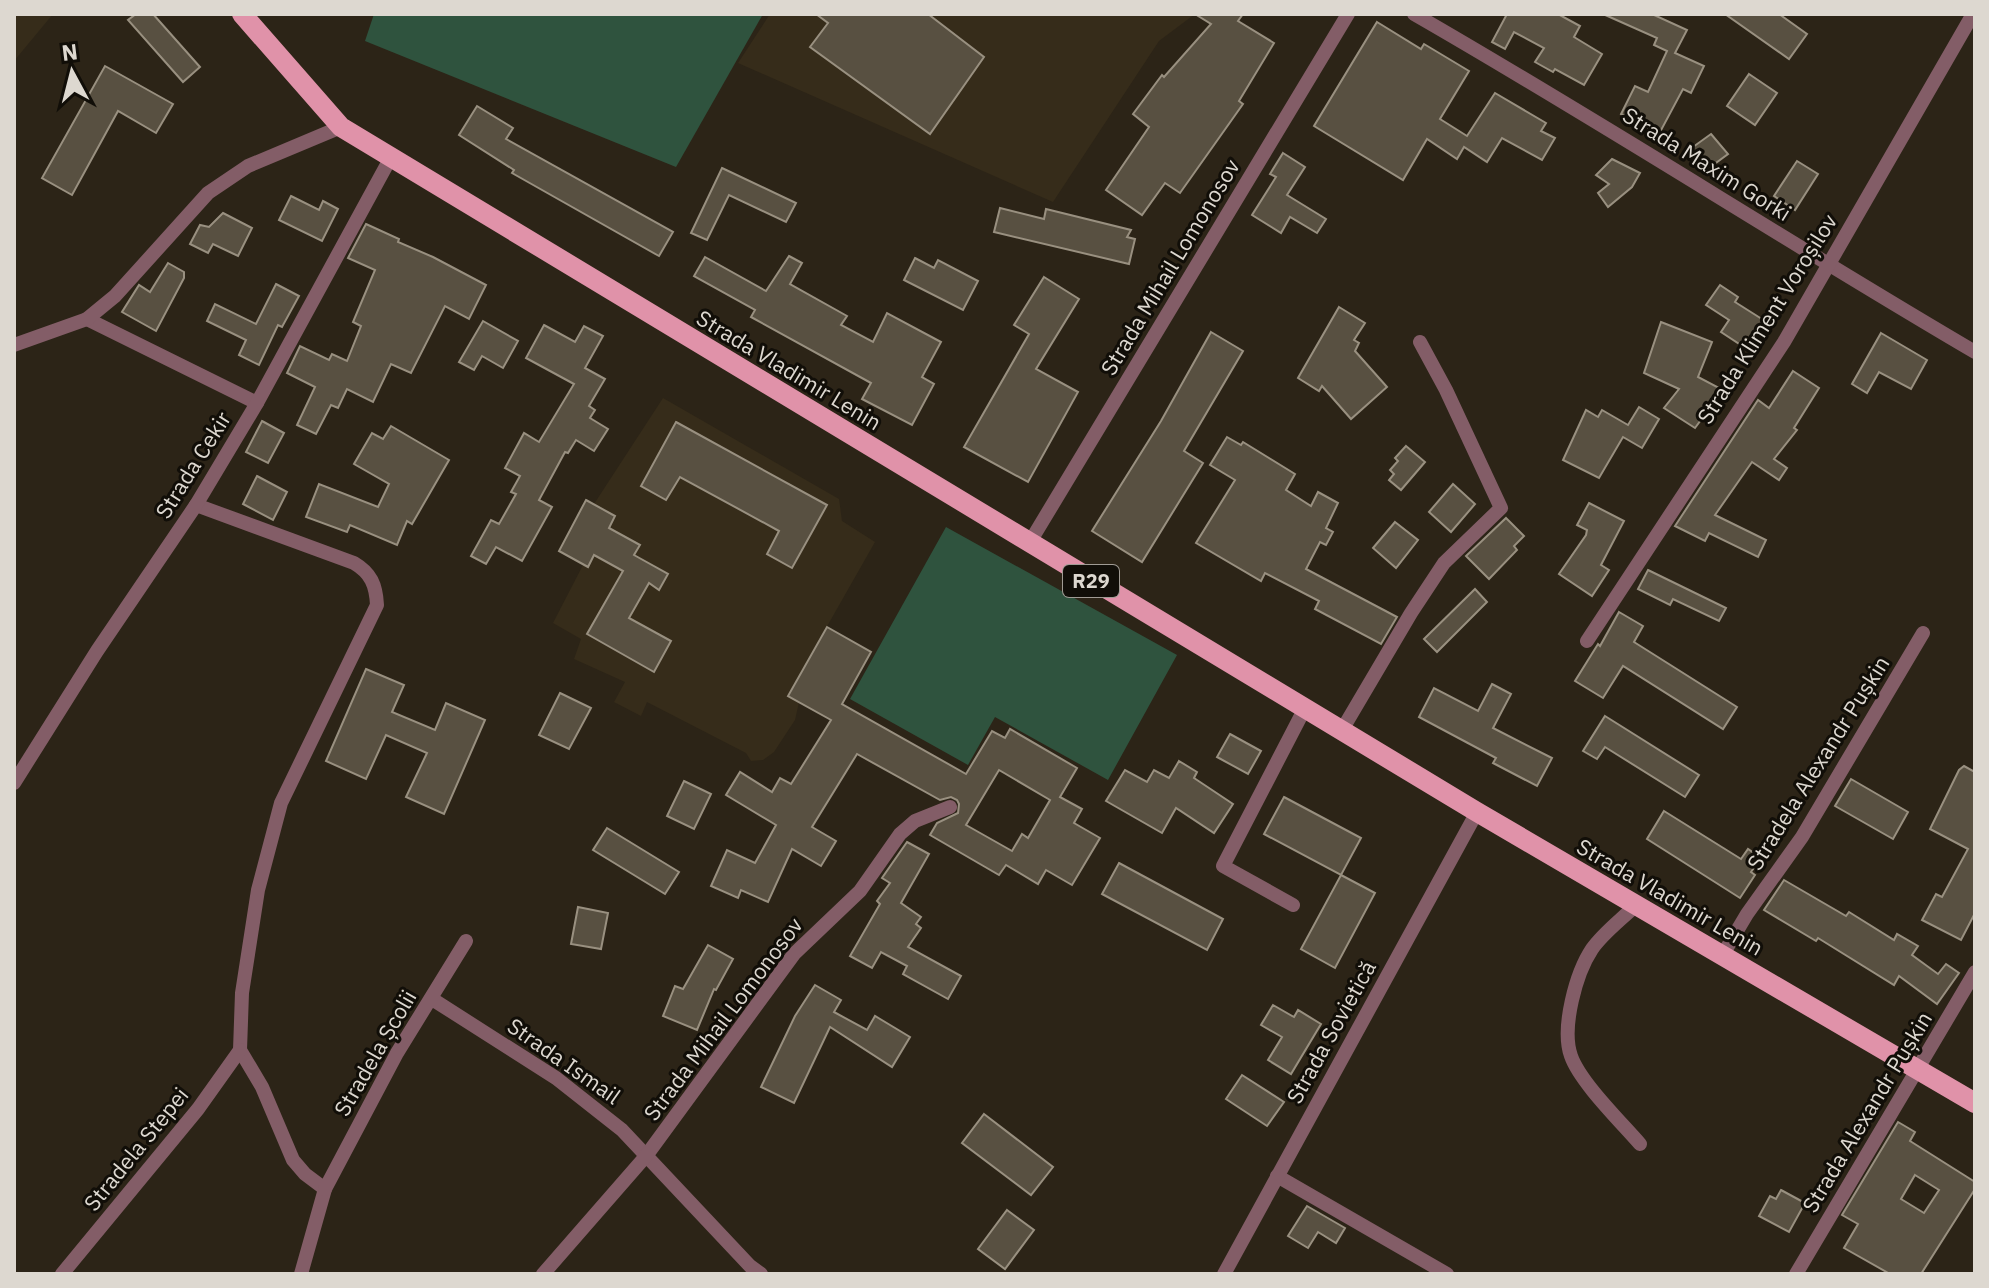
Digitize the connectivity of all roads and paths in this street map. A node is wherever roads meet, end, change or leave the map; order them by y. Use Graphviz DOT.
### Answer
graph roads {
  1 [pos="242,14"];
  2 [pos="1348,14"];
  3 [pos="1414,14"];
  4 [pos="1974,15"];
  5 [pos="341,127"];
  6 [pos="390,159"];
  7 [pos="1828,266"];
  8 [pos="87,319"];
  9 [pos="1420,342"];
  10 [pos="14,345"];
  11 [pos="1975,352"];
  12 [pos="257,403"];
  13 [pos="196,505"];
  14 [pos="1030,542"];
  15 [pos="1923,633"];
  16 [pos="1587,641"];
  17 [pos="1305,708"];
  18 [pos="1342,730"];
  19 [pos="14,783"];
  20 [pos="950,807"];
  21 [pos="1477,812"];
  22 [pos="1293,905"];
  23 [pos="1636,905"];
  24 [pos="466,941"];
  25 [pos="1722,956"];
  26 [pos="1975,972"];
  27 [pos="432,999"];
  28 [pos="240,1050"];
  29 [pos="1917,1070"];
  30 [pos="1975,1103"];
  31 [pos="1640,1144"];
  32 [pos="646,1156"];
  33 [pos="1277,1176"];
  34 [pos="325,1189"];
  35 [pos="62,1274"];
  36 [pos="301,1274"];
  37 [pos="543,1274"];
  38 [pos="761,1274"];
  39 [pos="1224,1274"];
  40 [pos="1447,1274"];
  41 [pos="1796,1274"];
  1 -- 5 [label="main road, Strada Vladimir Lenin / R29"];
  2 -- 14 [label="street, Strada Mihail Lomonosov"];
  3 -- 7 [label="street, Strada Maxim Gorki"];
  4 -- 7 [label="street, Strada Kliment Voroșilov"];
  5 -- 6 [label="main road, Strada Vladimir Lenin / R29"];
  5 -- 8 [label="street"];
  6 -- 12 [label="street, Strada Cekir"];
  6 -- 14 [label="main road, Strada Vladimir Lenin / R29"];
  7 -- 11 [label="street, Strada Maxim Gorki"];
  7 -- 16 [label="street, Strada Kliment Voroșilov"];
  8 -- 10 [label="street"];
  8 -- 12 [label="street"];
  9 -- 18 [label="street"];
  12 -- 13 [label="street, Strada Cekir"];
  13 -- 19 [label="street, Strada Cekir"];
  13 -- 28 [label="street"];
  14 -- 17 [label="main road, Strada Vladimir Lenin / R29"];
  15 -- 25 [label="street, Stradela Alexandr Pușkin"];
  17 -- 18 [label="main road, Strada Vladimir Lenin / R29"];
  17 -- 22 [label="street"];
  18 -- 21 [label="main road, Strada Vladimir Lenin / R29"];
  20 -- 32 [label="street, Strada Mihail Lomonosov"];
  21 -- 23 [label="main road, Strada Vladimir Lenin / R29"];
  21 -- 33 [label="street, Strada Sovietică"];
  23 -- 25 [label="main road, Strada Vladimir Lenin / R29"];
  23 -- 31 [label="street"];
  24 -- 27 [label="street, Stradela Școlii"];
  25 -- 29 [label="main road, Strada Vladimir Lenin / R29"];
  26 -- 29 [label="street, Strada Alexandr Pușkin"];
  27 -- 32 [label="street, Strada Ismail"];
  27 -- 34 [label="street, Stradela Școlii"];
  28 -- 34 [label="street"];
  28 -- 35 [label="street, Stradela Stepei"];
  29 -- 30 [label="main road, Strada Vladimir Lenin / R29"];
  29 -- 41 [label="street, Strada Alexandr Pușkin"];
  32 -- 37 [label="street, Strada Mihail Lomonosov"];
  32 -- 38 [label="street, Strada Ismail"];
  33 -- 39 [label="street, Strada Sovietică"];
  33 -- 40 [label="street"];
  34 -- 36 [label="street, Stradela Școlii"];
}
